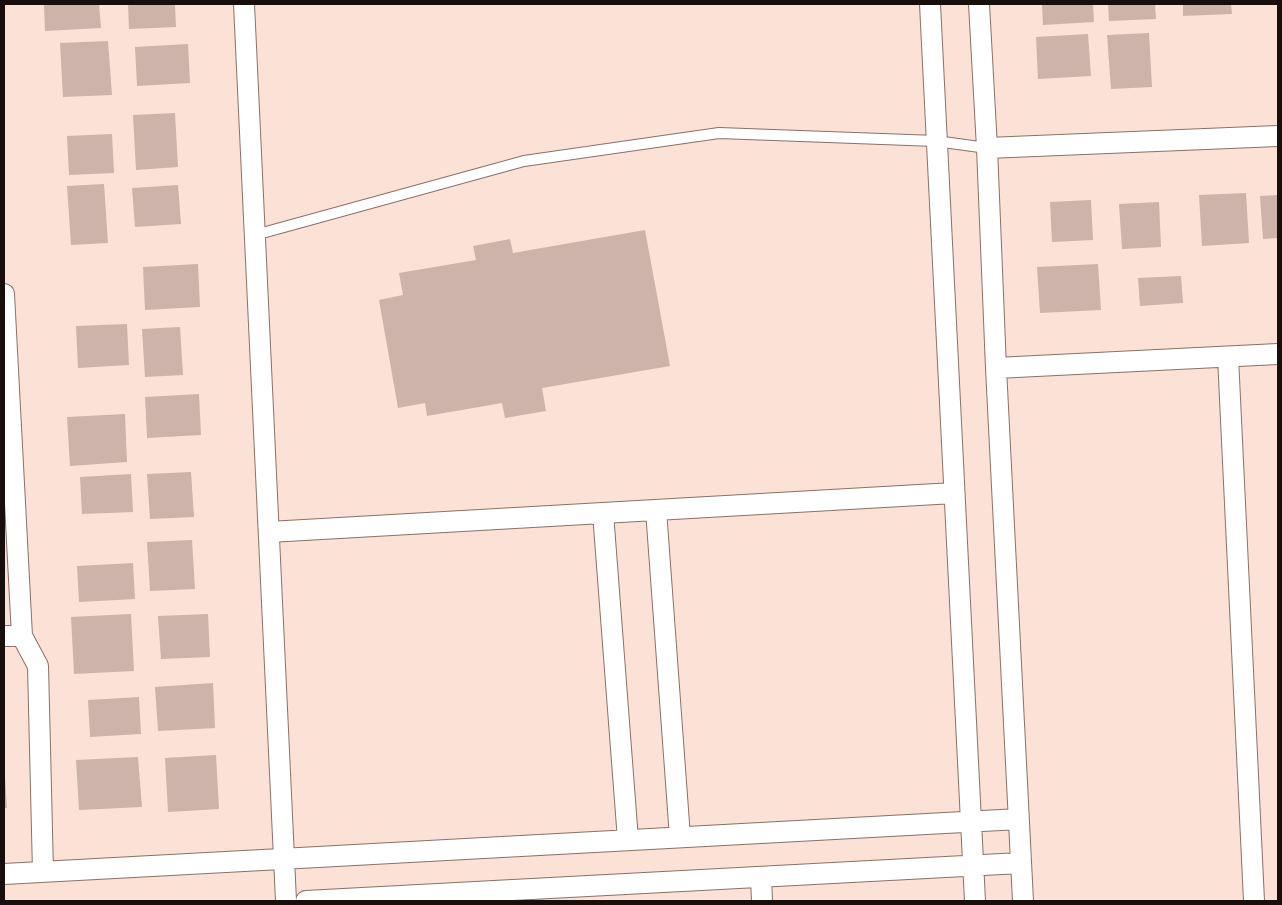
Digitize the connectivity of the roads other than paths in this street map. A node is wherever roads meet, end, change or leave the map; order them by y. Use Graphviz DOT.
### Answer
graph roads {
  1 [pos="244,4"];
  2 [pos="930,4"];
  3 [pos="979,4"];
  4 [pos="1278,136"];
  5 [pos="936,141"];
  6 [pos="987,148"];
  7 [pos="255,235"];
  8 [pos="4,294"];
  9 [pos="1278,354"];
  10 [pos="1228,357"];
  11 [pos="996,368"];
  12 [pos="954,493"];
  13 [pos="656,510"];
  14 [pos="603,513"];
  15 [pos="269,532"];
  16 [pos="13,636"];
  17 [pos="1018,819"];
  18 [pos="971,822"];
  19 [pos="680,838"];
  20 [pos="628,840"];
  21 [pos="284,859"];
  22 [pos="1021,862"];
  23 [pos="973,865"];
  24 [pos="43,872"];
  25 [pos="4,874"];
  26 [pos="761,877"];
  27 [pos="542,895"];
  28 [pos="286,901"];
  29 [pos="306,901"];
  30 [pos="762,901"];
  31 [pos="975,901"];
  32 [pos="1023,901"];
  33 [pos="1254,901"];
  1 -- 7 [label="street"];
  2 -- 5 [label="street"];
  3 -- 6 [label="street"];
  4 -- 6 [label="street"];
  5 -- 6 [label="lane"];
  5 -- 7 [label="lane"];
  5 -- 12 [label="street"];
  6 -- 11 [label="street"];
  7 -- 15 [label="street"];
  8 -- 16 [label="street"];
  9 -- 10 [label="street"];
  10 -- 11 [label="street"];
  10 -- 33 [label="street"];
  11 -- 17 [label="street"];
  12 -- 13 [label="street"];
  12 -- 18 [label="street"];
  13 -- 14 [label="street"];
  13 -- 19 [label="street"];
  14 -- 15 [label="street"];
  14 -- 20 [label="street"];
  15 -- 21 [label="street"];
  16 -- 24 [label="street"];
  17 -- 18 [label="street"];
  17 -- 22 [label="street"];
  18 -- 19 [label="street"];
  18 -- 23 [label="street"];
  19 -- 20 [label="street"];
  20 -- 21 [label="street"];
  21 -- 24 [label="street"];
  21 -- 28 [label="street"];
  22 -- 23 [label="street"];
  22 -- 32 [label="street"];
  23 -- 26 [label="street"];
  23 -- 31 [label="street"];
  24 -- 25 [label="street"];
  26 -- 27 [label="street"];
  26 -- 30 [label="street"];
  27 -- 29 [label="street"];
}
